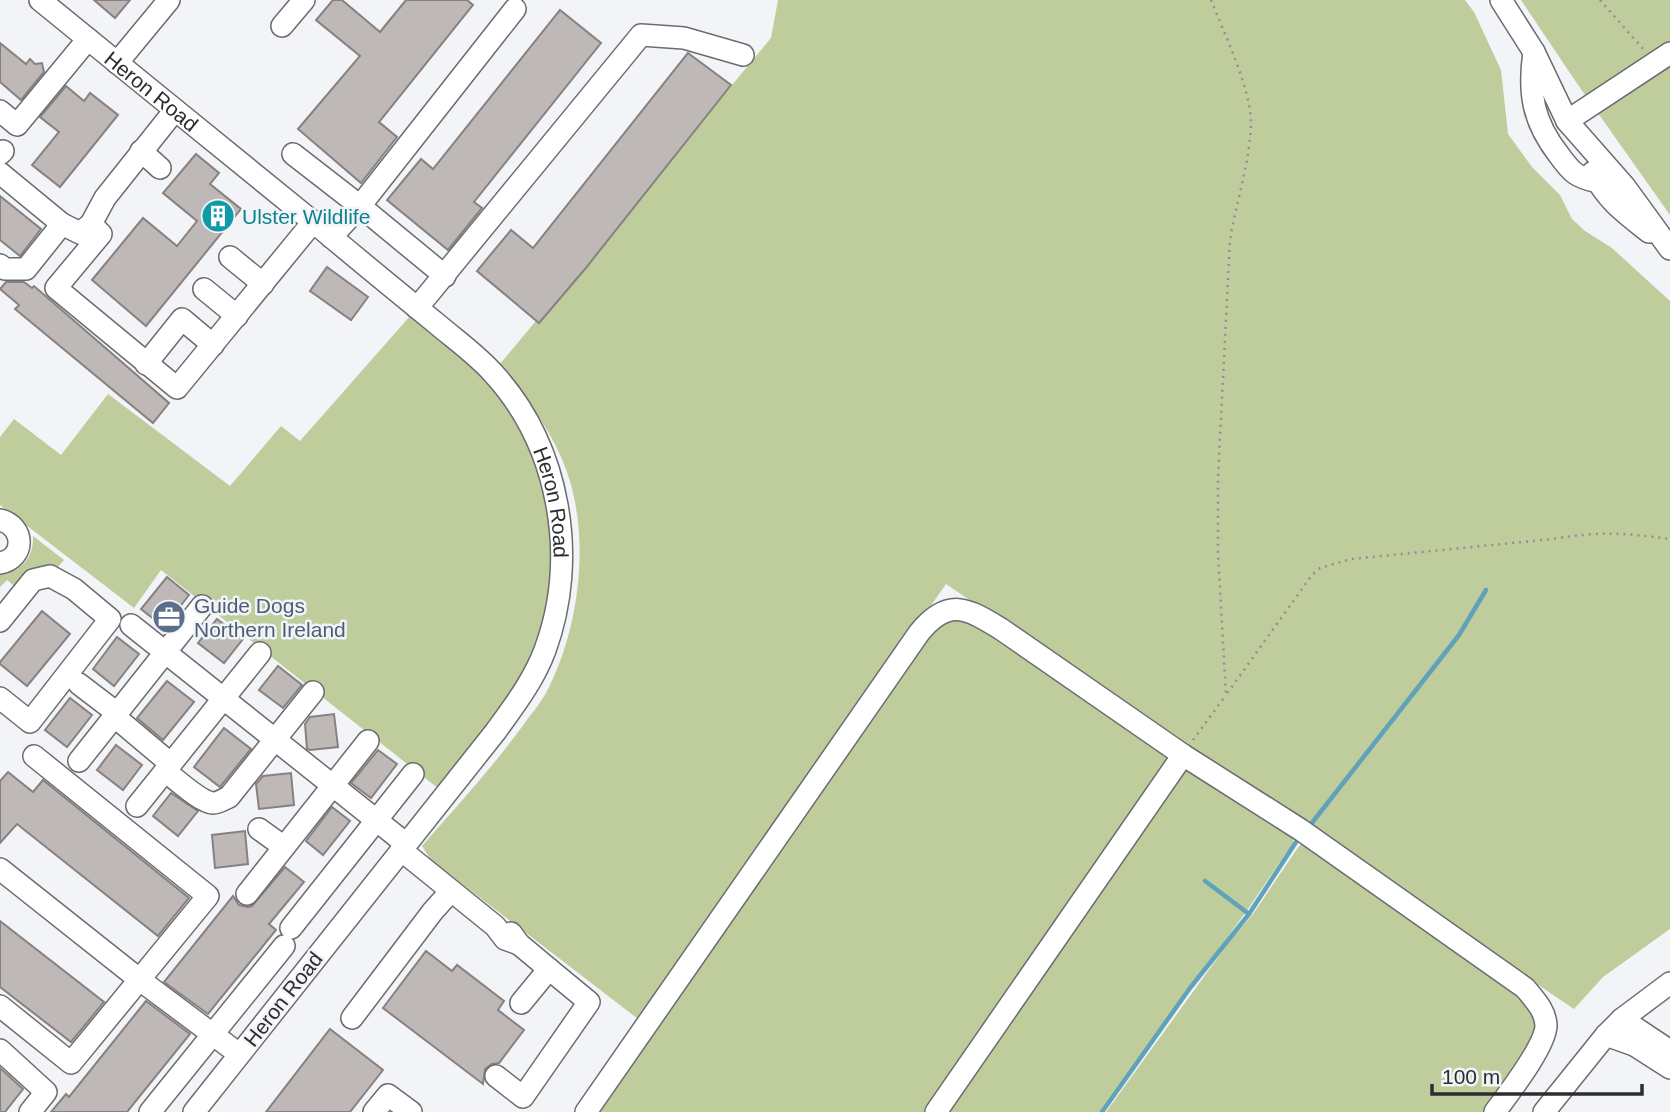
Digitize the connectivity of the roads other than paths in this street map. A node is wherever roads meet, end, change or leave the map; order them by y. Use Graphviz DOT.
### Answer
graph roads {
  1 [pos="169,0"];
  2 [pos="304,0"];
  3 [pos="1501,0"];
  4 [pos="51,3"];
  5 [pos="516,9"];
  6 [pos="282,26"];
  7 [pos="88,39"];
  8 [pos="1534,52"];
  9 [pos="743,55"];
  10 [pos="1663,58"];
  11 [pos="117,63"];
  12 [pos="175,110"];
  13 [pos="0,111"];
  14 [pos="1572,128"];
  15 [pos="141,152"];
  16 [pos="293,154"];
  17 [pos="160,168"];
  18 [pos="0,173"];
  19 [pos="1598,182"];
  20 [pos="360,206"];
  21 [pos="313,222"];
  22 [pos="62,224"];
  23 [pos="91,224"];
  24 [pos="331,237"];
  25 [pos="1670,249"];
  26 [pos="230,257"];
  27 [pos="0,265"];
  28 [pos="444,276"];
  29 [pos="263,284"];
  30 [pos="204,289"];
  31 [pos="417,307"];
  32 [pos="237,316"];
  33 [pos="213,345"];
  34 [pos="146,364"];
  35 [pos="0,520"];
  36 [pos="0,563"];
  37 [pos="202,606"];
  38 [pos="0,621"];
  39 [pos="131,625"];
  40 [pos="165,652"];
  41 [pos="260,653"];
  42 [pos="79,684"];
  43 [pos="313,692"];
  44 [pos="0,698"];
  45 [pos="224,698"];
  46 [pos="116,715"];
  47 [pos="275,739"];
  48 [pos="368,741"];
  49 [pos="1185,752"];
  50 [pos="34,757"];
  51 [pos="79,761"];
  52 [pos="168,767"];
  53 [pos="413,774"];
  54 [pos="333,785"];
  55 [pos="137,806"];
  56 [pos="377,820"];
  57 [pos="259,829"];
  58 [pos="403,846"];
  59 [pos="284,847"];
  60 [pos="0,869"];
  61 [pos="448,888"];
  62 [pos="247,894"];
  63 [pos="548,970"];
  64 [pos="140,981"];
  65 [pos="1670,983"];
  66 [pos="522,1003"];
  67 [pos="0,1006"];
  68 [pos="352,1018"];
  69 [pos="1622,1019"];
  70 [pos="212,1034"];
  71 [pos="1606,1035"];
  72 [pos="0,1051"];
  73 [pos="1670,1051"];
  74 [pos="239,1054"];
  75 [pos="1670,1068"];
  76 [pos="496,1076"];
  77 [pos="30,1112"];
  78 [pos="150,1112"];
  79 [pos="194,1112"];
  80 [pos="374,1112"];
  81 [pos="411,1112"];
  82 [pos="586,1112"];
  83 [pos="936,1112"];
  84 [pos="1495,1112"];
  85 [pos="1544,1112"];
  1 -- 11 [label="street"];
  2 -- 6 [label="street"];
  3 -- 8 [label="street"];
  4 -- 7 [label="street, Heron Road"];
  5 -- 20 [label="street"];
  7 -- 11 [label="street, Heron Road"];
  7 -- 13 [label="street"];
  8 -- 14 [label="street"];
  8 -- 19 [label="street"];
  9 -- 28 [label="street"];
  10 -- 14 [label="street"];
  11 -- 12 [label="street, Heron Road"];
  12 -- 15 [label="street"];
  12 -- 21 [label="street, Heron Road"];
  14 -- 19 [label="street"];
  14 -- 25 [label="street"];
  15 -- 17 [label="street"];
  15 -- 23 [label="street"];
  16 -- 20 [label="street"];
  18 -- 22 [label="street"];
  19 -- 25 [label="street"];
  20 -- 24 [label="street"];
  20 -- 28 [label="street"];
  21 -- 24 [label="street, Heron Road"];
  21 -- 29 [label="street"];
  22 -- 23 [label="street"];
  22 -- 27 [label="street"];
  23 -- 34 [label="street"];
  24 -- 31 [label="street, Heron Road"];
  26 -- 29 [label="street"];
  28 -- 31 [label="street"];
  29 -- 32 [label="street"];
  30 -- 32 [label="street"];
  31 -- 58 [label="street, Heron Road"];
  32 -- 33 [label="street"];
  33 -- 34 [label="street"];
  33 -- 34 [label="street"];
  35 -- 36 [label="street"];
  37 -- 40 [label="street"];
  38 -- 44 [label="street"];
  39 -- 40 [label="street"];
  40 -- 45 [label="street"];
  40 -- 46 [label="street"];
  41 -- 45 [label="street"];
  42 -- 46 [label="street"];
  43 -- 47 [label="street"];
  45 -- 47 [label="street"];
  45 -- 52 [label="street"];
  46 -- 51 [label="street"];
  46 -- 52 [label="street"];
  47 -- 52 [label="street"];
  47 -- 54 [label="street"];
  48 -- 54 [label="street"];
  49 -- 82 [label="street"];
  49 -- 83 [label="street"];
  49 -- 84 [label="street"];
  50 -- 64 [label="street"];
  52 -- 55 [label="street"];
  53 -- 56 [label="street"];
  54 -- 56 [label="street"];
  54 -- 59 [label="street"];
  56 -- 58 [label="street"];
  56 -- 70 [label="street"];
  57 -- 59 [label="street"];
  58 -- 61 [label="street"];
  58 -- 74 [label="street, Heron Road"];
  59 -- 62 [label="street"];
  60 -- 64 [label="street"];
  61 -- 63 [label="street"];
  61 -- 68 [label="street"];
  63 -- 66 [label="street"];
  63 -- 76 [label="street"];
  64 -- 67 [label="street"];
  64 -- 70 [label="street"];
  65 -- 69 [label="street"];
  69 -- 71 [label="street"];
  69 -- 73 [label="street"];
  70 -- 74 [label="street"];
  70 -- 78 [label="street"];
  71 -- 75 [label="street"];
  71 -- 85 [label="street"];
  72 -- 77 [label="street"];
  74 -- 79 [label="street, Heron Road"];
  80 -- 81 [label="street"];
}
